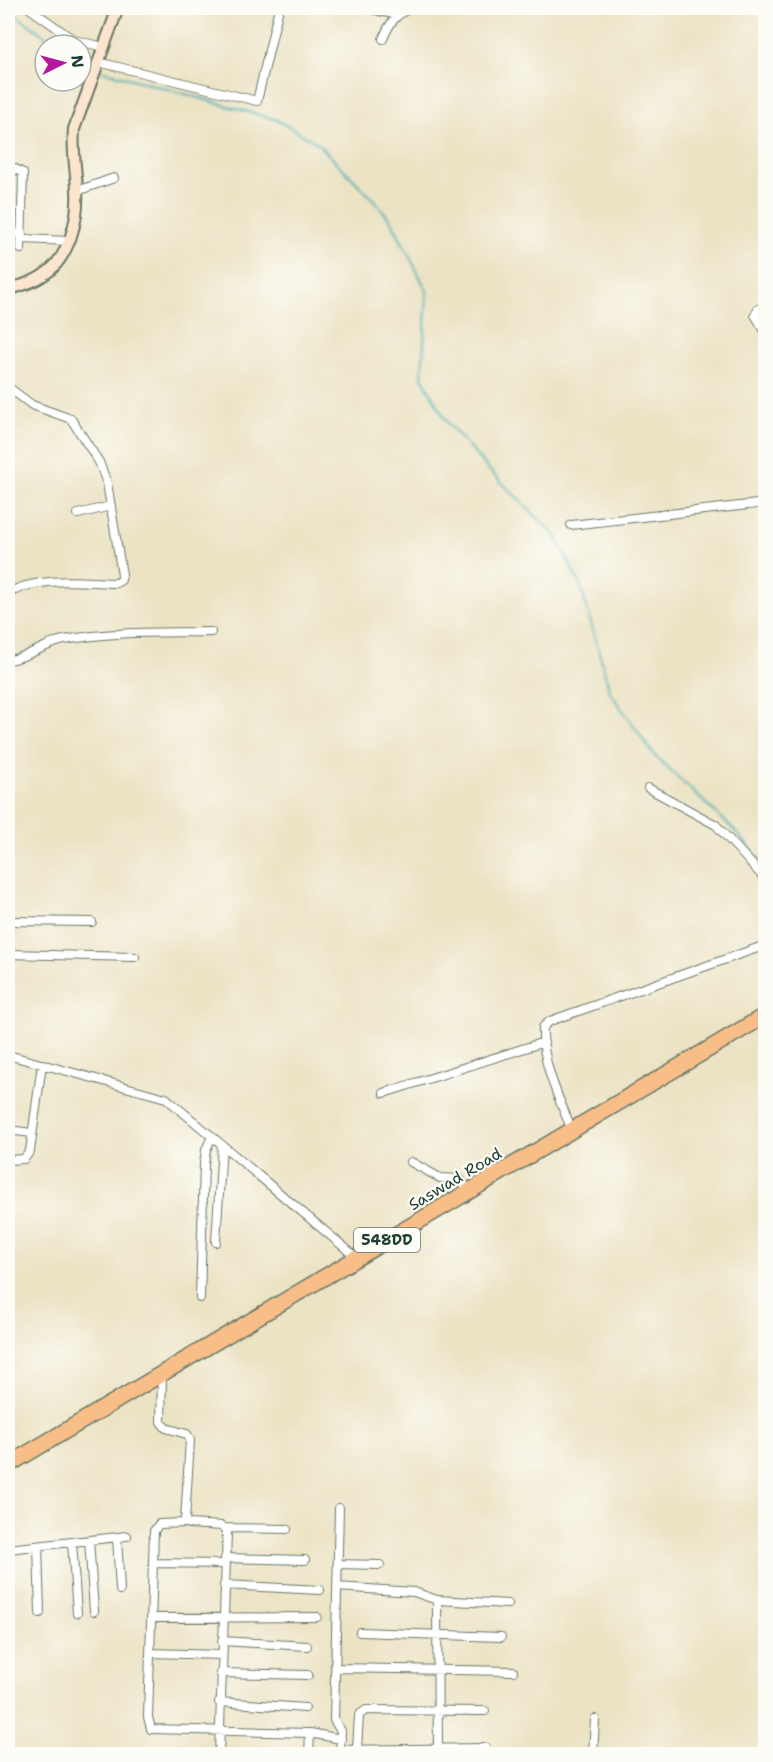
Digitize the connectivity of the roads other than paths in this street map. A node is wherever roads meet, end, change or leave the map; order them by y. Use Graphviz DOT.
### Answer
graph roads {
  1 [pos="29,8"];
  2 [pos="118,8"];
  3 [pos="279,8"];
  4 [pos="366,8"];
  5 [pos="412,8"];
  6 [pos="435,8"];
  7 [pos="457,8"];
  8 [pos="398,15"];
  9 [pos="383,39"];
  10 [pos="104,47"];
  11 [pos="98,64"];
  12 [pos="8,165"];
  13 [pos="114,178"];
  14 [pos="77,191"];
  15 [pos="8,234"];
  16 [pos="22,236"];
  17 [pos="70,241"];
  18 [pos="21,249"];
  19 [pos="8,290"];
  20 [pos="765,307"];
  21 [pos="765,333"];
  22 [pos="8,387"];
  23 [pos="765,503"];
  24 [pos="111,506"];
  25 [pos="78,514"];
  26 [pos="571,525"];
  27 [pos="8,593"];
  28 [pos="211,632"];
  29 [pos="8,660"];
  30 [pos="648,788"];
  31 [pos="765,880"];
  32 [pos="8,921"];
  33 [pos="92,922"];
  34 [pos="765,945"];
  35 [pos="8,954"];
  36 [pos="135,957"];
  37 [pos="765,1015"];
  38 [pos="544,1042"];
  39 [pos="8,1055"];
  40 [pos="42,1064"];
  41 [pos="384,1093"];
  42 [pos="8,1130"];
  43 [pos="572,1130"];
  44 [pos="32,1133"];
  45 [pos="212,1136"];
  46 [pos="222,1145"];
  47 [pos="8,1160"];
  48 [pos="411,1162"];
  49 [pos="469,1191"];
  50 [pos="216,1242"];
  51 [pos="357,1258"];
  52 [pos="200,1298"];
  53 [pos="162,1374"];
  54 [pos="8,1465"];
  55 [pos="339,1508"];
  56 [pos="186,1523"];
  57 [pos="225,1528"];
  58 [pos="287,1529"];
  59 [pos="127,1536"];
  60 [pos="117,1537"];
  61 [pos="89,1540"];
  62 [pos="72,1542"];
  63 [pos="38,1546"];
  64 [pos="8,1549"];
  65 [pos="305,1560"];
  66 [pos="225,1561"];
  67 [pos="154,1563"];
  68 [pos="338,1564"];
  69 [pos="380,1565"];
  70 [pos="224,1585"];
  71 [pos="337,1587"];
  72 [pos="120,1590"];
  73 [pos="320,1590"];
  74 [pos="437,1600"];
  75 [pos="508,1604"];
  76 [pos="94,1611"];
  77 [pos="40,1613"];
  78 [pos="77,1613"];
  79 [pos="317,1617"];
  80 [pos="153,1618"];
  81 [pos="223,1618"];
  82 [pos="360,1632"];
  83 [pos="437,1635"];
  84 [pos="501,1637"];
  85 [pos="222,1641"];
  86 [pos="307,1646"];
  87 [pos="151,1653"];
  88 [pos="221,1655"];
  89 [pos="336,1668"];
  90 [pos="437,1670"];
  91 [pos="513,1671"];
  92 [pos="220,1672"];
  93 [pos="308,1675"];
  94 [pos="219,1702"];
  95 [pos="305,1708"];
  96 [pos="438,1710"];
  97 [pos="485,1711"];
  98 [pos="595,1719"];
  99 [pos="218,1731"];
  100 [pos="310,1733"];
  101 [pos="340,1740"];
  102 [pos="486,1748"];
  103 [pos="357,1749"];
  104 [pos="438,1751"];
  105 [pos="340,1752"];
  106 [pos="77,1755"];
  107 [pos="106,1755"];
  108 [pos="219,1755"];
  109 [pos="309,1755"];
  110 [pos="594,1755"];
  1 -- 10 [label="street"];
  2 -- 10 [label="street"];
  3 -- 11 [label="street"];
  4 -- 8 [label="street"];
  5 -- 8 [label="street"];
  6 -- 7 [label="street"];
  8 -- 9 [label="street"];
  10 -- 11 [label="street"];
  11 -- 14 [label="street"];
  12 -- 16 [label="street"];
  13 -- 14 [label="street"];
  14 -- 17 [label="street"];
  15 -- 16 [label="street"];
  16 -- 17 [label="street"];
  16 -- 18 [label="street"];
  17 -- 19 [label="street"];
  20 -- 21 [label="street"];
  22 -- 24 [label="street"];
  23 -- 26 [label="street"];
  24 -- 25 [label="street"];
  24 -- 27 [label="street"];
  28 -- 29 [label="street"];
  30 -- 31 [label="street"];
  32 -- 33 [label="street"];
  34 -- 38 [label="street"];
  35 -- 36 [label="street"];
  37 -- 43 [label="highway, Saswad Road / 548DD"];
  38 -- 41 [label="street"];
  38 -- 43 [label="street"];
  39 -- 40 [label="street"];
  40 -- 44 [label="street"];
  40 -- 45 [label="street"];
  42 -- 44 [label="street"];
  43 -- 49 [label="highway, Saswad Road / 548DD"];
  44 -- 47 [label="street"];
  45 -- 46 [label="street"];
  45 -- 52 [label="street"];
  46 -- 50 [label="street"];
  46 -- 51 [label="street"];
  48 -- 49 [label="street"];
  49 -- 51 [label="highway, Saswad Road / 548DD"];
  51 -- 53 [label="highway, Saswad Road / 548DD"];
  53 -- 54 [label="highway, Saswad Road / 548DD"];
  53 -- 56 [label="street"];
  55 -- 68 [label="street"];
  56 -- 57 [label="street"];
  56 -- 67 [label="street"];
  57 -- 58 [label="street"];
  57 -- 66 [label="street"];
  59 -- 60 [label="street"];
  60 -- 61 [label="street"];
  60 -- 72 [label="street"];
  61 -- 62 [label="street"];
  61 -- 76 [label="street"];
  62 -- 63 [label="street"];
  62 -- 78 [label="street"];
  63 -- 64 [label="street"];
  63 -- 77 [label="street"];
  65 -- 66 [label="street"];
  66 -- 67 [label="street"];
  66 -- 70 [label="street"];
  67 -- 80 [label="street"];
  68 -- 69 [label="street"];
  68 -- 71 [label="street"];
  70 -- 73 [label="street"];
  70 -- 81 [label="street"];
  71 -- 74 [label="street"];
  71 -- 89 [label="street"];
  74 -- 75 [label="street"];
  74 -- 83 [label="street"];
  79 -- 81 [label="street"];
  80 -- 81 [label="street"];
  80 -- 87 [label="street"];
  81 -- 85 [label="street"];
  82 -- 83 [label="street"];
  83 -- 84 [label="street"];
  83 -- 90 [label="street"];
  85 -- 86 [label="street"];
  85 -- 88 [label="street"];
  87 -- 88 [label="street"];
  87 -- 99 [label="street"];
  88 -- 92 [label="street"];
  89 -- 90 [label="street"];
  89 -- 101 [label="street"];
  90 -- 91 [label="street"];
  90 -- 96 [label="street"];
  92 -- 93 [label="street"];
  92 -- 94 [label="street"];
  94 -- 95 [label="street"];
  94 -- 99 [label="street"];
  96 -- 97 [label="street"];
  96 -- 103 [label="street"];
  96 -- 104 [label="street"];
  98 -- 110 [label="street"];
  99 -- 100 [label="street"];
  99 -- 108 [label="street"];
  100 -- 101 [label="street"];
  100 -- 109 [label="street"];
  101 -- 105 [label="street"];
  102 -- 104 [label="street"];
  103 -- 104 [label="street"];
  103 -- 105 [label="street"];
  106 -- 107 [label="street"];
}
